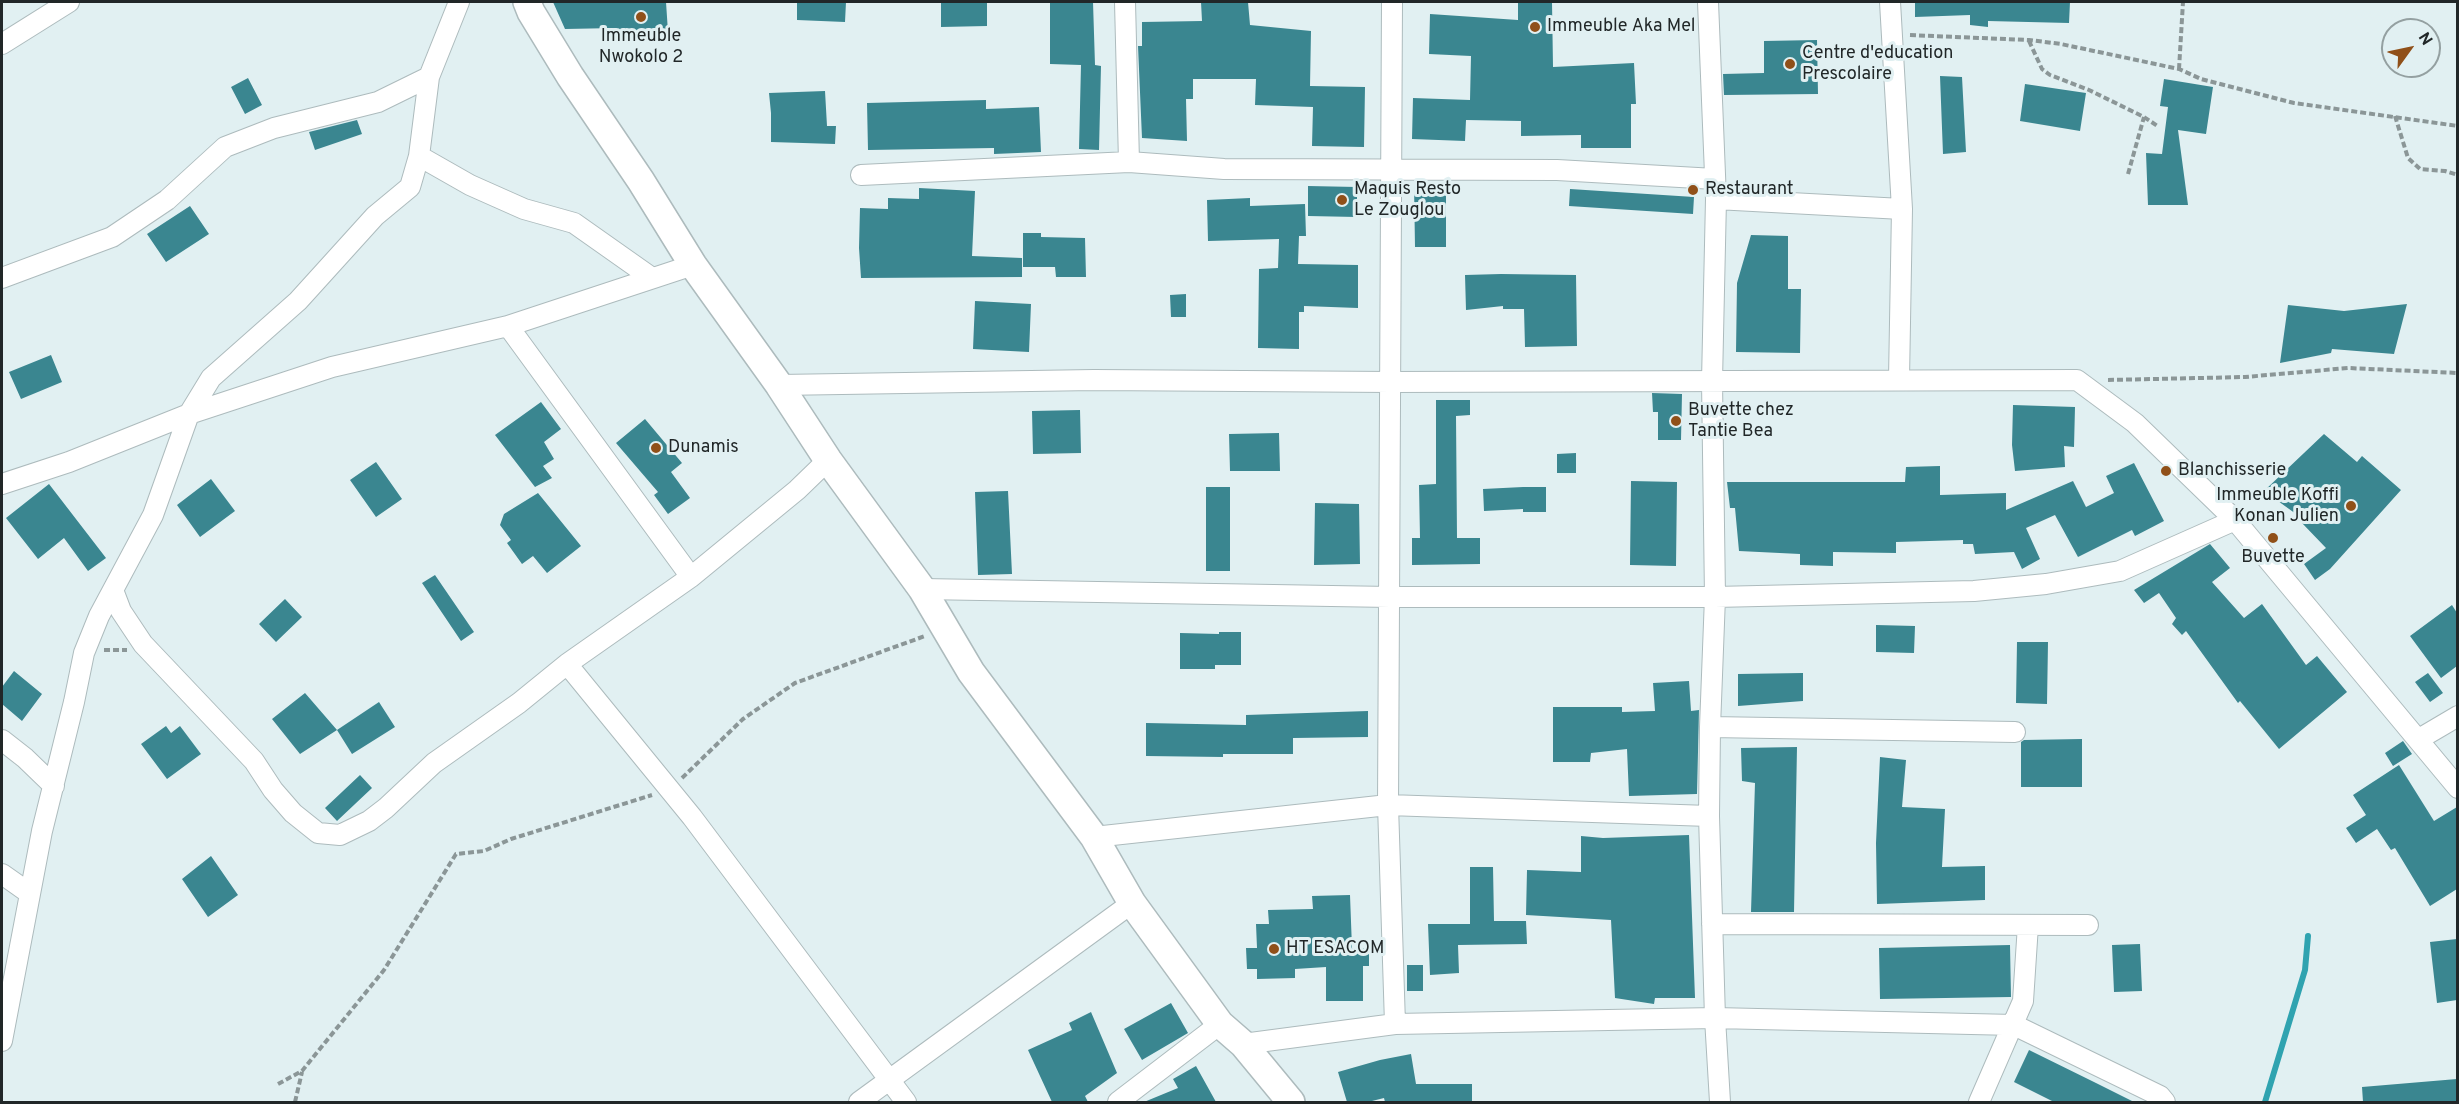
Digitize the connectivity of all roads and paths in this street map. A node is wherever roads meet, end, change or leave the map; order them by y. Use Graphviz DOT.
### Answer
graph roads {
  1 [pos="69,2"];
  2 [pos="459,2"];
  3 [pos="527,2"];
  4 [pos="1125,2"];
  5 [pos="1392,2"];
  6 [pos="1708,2"];
  7 [pos="1890,2"];
  8 [pos="2183,2"];
  9 [pos="1893,35"];
  10 [pos="2029,40"];
  11 [pos="2,44"];
  12 [pos="2179,69"];
  13 [pos="429,77"];
  14 [pos="2395,116"];
  15 [pos="2144,117"];
  16 [pos="2457,126"];
  17 [pos="2160,128"];
  18 [pos="418,156"];
  19 [pos="1129,162"];
  20 [pos="1391,171"];
  21 [pos="2128,174"];
  22 [pos="861,175"];
  23 [pos="2457,175"];
  24 [pos="1715,179"];
  25 [pos="1716,199"];
  26 [pos="1902,209"];
  27 [pos="693,265"];
  28 [pos="2,278"];
  29 [pos="652,278"];
  30 [pos="508,326"];
  31 [pos="2457,372"];
  32 [pos="1899,379"];
  33 [pos="2106,380"];
  34 [pos="1712,381"];
  35 [pos="1391,382"];
  36 [pos="779,385"];
  37 [pos="189,414"];
  38 [pos="828,460"];
  39 [pos="2,484"];
  40 [pos="2235,520"];
  41 [pos="691,577"];
  42 [pos="922,589"];
  43 [pos="113,590"];
  44 [pos="1390,597"];
  45 [pos="1715,597"];
  46 [pos="944,629"];
  47 [pos="567,664"];
  48 [pos="2457,716"];
  49 [pos="1710,726"];
  50 [pos="2015,732"];
  51 [pos="2419,739"];
  52 [pos="2,740"];
  53 [pos="54,786"];
  54 [pos="2457,788"];
  55 [pos="670,790"];
  56 [pos="1388,805"];
  57 [pos="1709,816"];
  58 [pos="1094,837"];
  59 [pos="2,874"];
  60 [pos="29,892"];
  61 [pos="1132,903"];
  62 [pos="1712,924"];
  63 [pos="2028,925"];
  64 [pos="2088,925"];
  65 [pos="1715,1018"];
  66 [pos="1220,1023"];
  67 [pos="1395,1024"];
  68 [pos="2013,1025"];
  69 [pos="2,1041"];
  70 [pos="1243,1044"];
  71 [pos="302,1071"];
  72 [pos="889,1080"];
  73 [pos="278,1084"];
  74 [pos="295,1102"];
  75 [pos="859,1102"];
  76 [pos="906,1102"];
  77 [pos="1118,1102"];
  78 [pos="1291,1102"];
  79 [pos="1720,1102"];
  80 [pos="1979,1102"];
  81 [pos="2165,1102"];
  1 -- 11 [label="street"];
  2 -- 13 [label="street"];
  3 -- 27 [label="street"];
  4 -- 19 [label="street"];
  5 -- 20 [label="street"];
  6 -- 24 [label="street"];
  7 -- 9 [label="street"];
  8 -- 12 [label="path"];
  9 -- 10 [label="path"];
  9 -- 26 [label="street"];
  10 -- 12 [label="path"];
  10 -- 15 [label="path"];
  12 -- 14 [label="path"];
  13 -- 18 [label="street"];
  13 -- 28 [label="street"];
  14 -- 16 [label="path"];
  14 -- 23 [label="path"];
  15 -- 17 [label="path"];
  15 -- 21 [label="path"];
  18 -- 29 [label="street"];
  18 -- 37 [label="street"];
  19 -- 20 [label="street"];
  19 -- 22 [label="street"];
  20 -- 24 [label="street"];
  20 -- 35 [label="street"];
  24 -- 25 [label="street"];
  25 -- 26 [label="street"];
  25 -- 34 [label="street"];
  26 -- 32 [label="street"];
  27 -- 29 [label="street"];
  27 -- 36 [label="street"];
  29 -- 30 [label="street"];
  30 -- 37 [label="street"];
  30 -- 41 [label="street"];
  31 -- 33 [label="path"];
  32 -- 34 [label="street"];
  32 -- 40 [label="street"];
  34 -- 35 [label="street"];
  34 -- 45 [label="street"];
  35 -- 36 [label="street"];
  35 -- 44 [label="street"];
  36 -- 38 [label="street"];
  37 -- 39 [label="street"];
  37 -- 43 [label="street"];
  38 -- 41 [label="street"];
  38 -- 42 [label="street"];
  40 -- 45 [label="street"];
  40 -- 51 [label="street"];
  41 -- 47 [label="street"];
  42 -- 44 [label="street"];
  42 -- 46 [label="street"];
  43 -- 47 [label="street"];
  43 -- 53 [label="street"];
  44 -- 45 [label="street"];
  44 -- 56 [label="street"];
  45 -- 49 [label="street"];
  46 -- 55 [label="path"];
  46 -- 58 [label="street"];
  47 -- 55 [label="street"];
  48 -- 51 [label="street"];
  49 -- 50 [label="street"];
  49 -- 57 [label="street"];
  51 -- 54 [label="street"];
  52 -- 53 [label="street"];
  53 -- 60 [label="street"];
  55 -- 71 [label="path"];
  55 -- 72 [label="street"];
  56 -- 57 [label="street"];
  56 -- 58 [label="street"];
  56 -- 67 [label="street"];
  57 -- 62 [label="street"];
  58 -- 61 [label="street"];
  59 -- 60 [label="street"];
  60 -- 69 [label="street"];
  61 -- 66 [label="street"];
  61 -- 72 [label="street"];
  62 -- 63 [label="street"];
  62 -- 65 [label="street"];
  63 -- 64 [label="street"];
  63 -- 68 [label="street"];
  65 -- 67 [label="street"];
  65 -- 68 [label="street"];
  65 -- 79 [label="street"];
  66 -- 70 [label="street"];
  66 -- 77 [label="street"];
  67 -- 70 [label="street"];
  68 -- 80 [label="street"];
  68 -- 81 [label="street"];
  70 -- 78 [label="street"];
  71 -- 73 [label="path"];
  71 -- 74 [label="path"];
  72 -- 75 [label="street"];
  72 -- 76 [label="street"];
}
